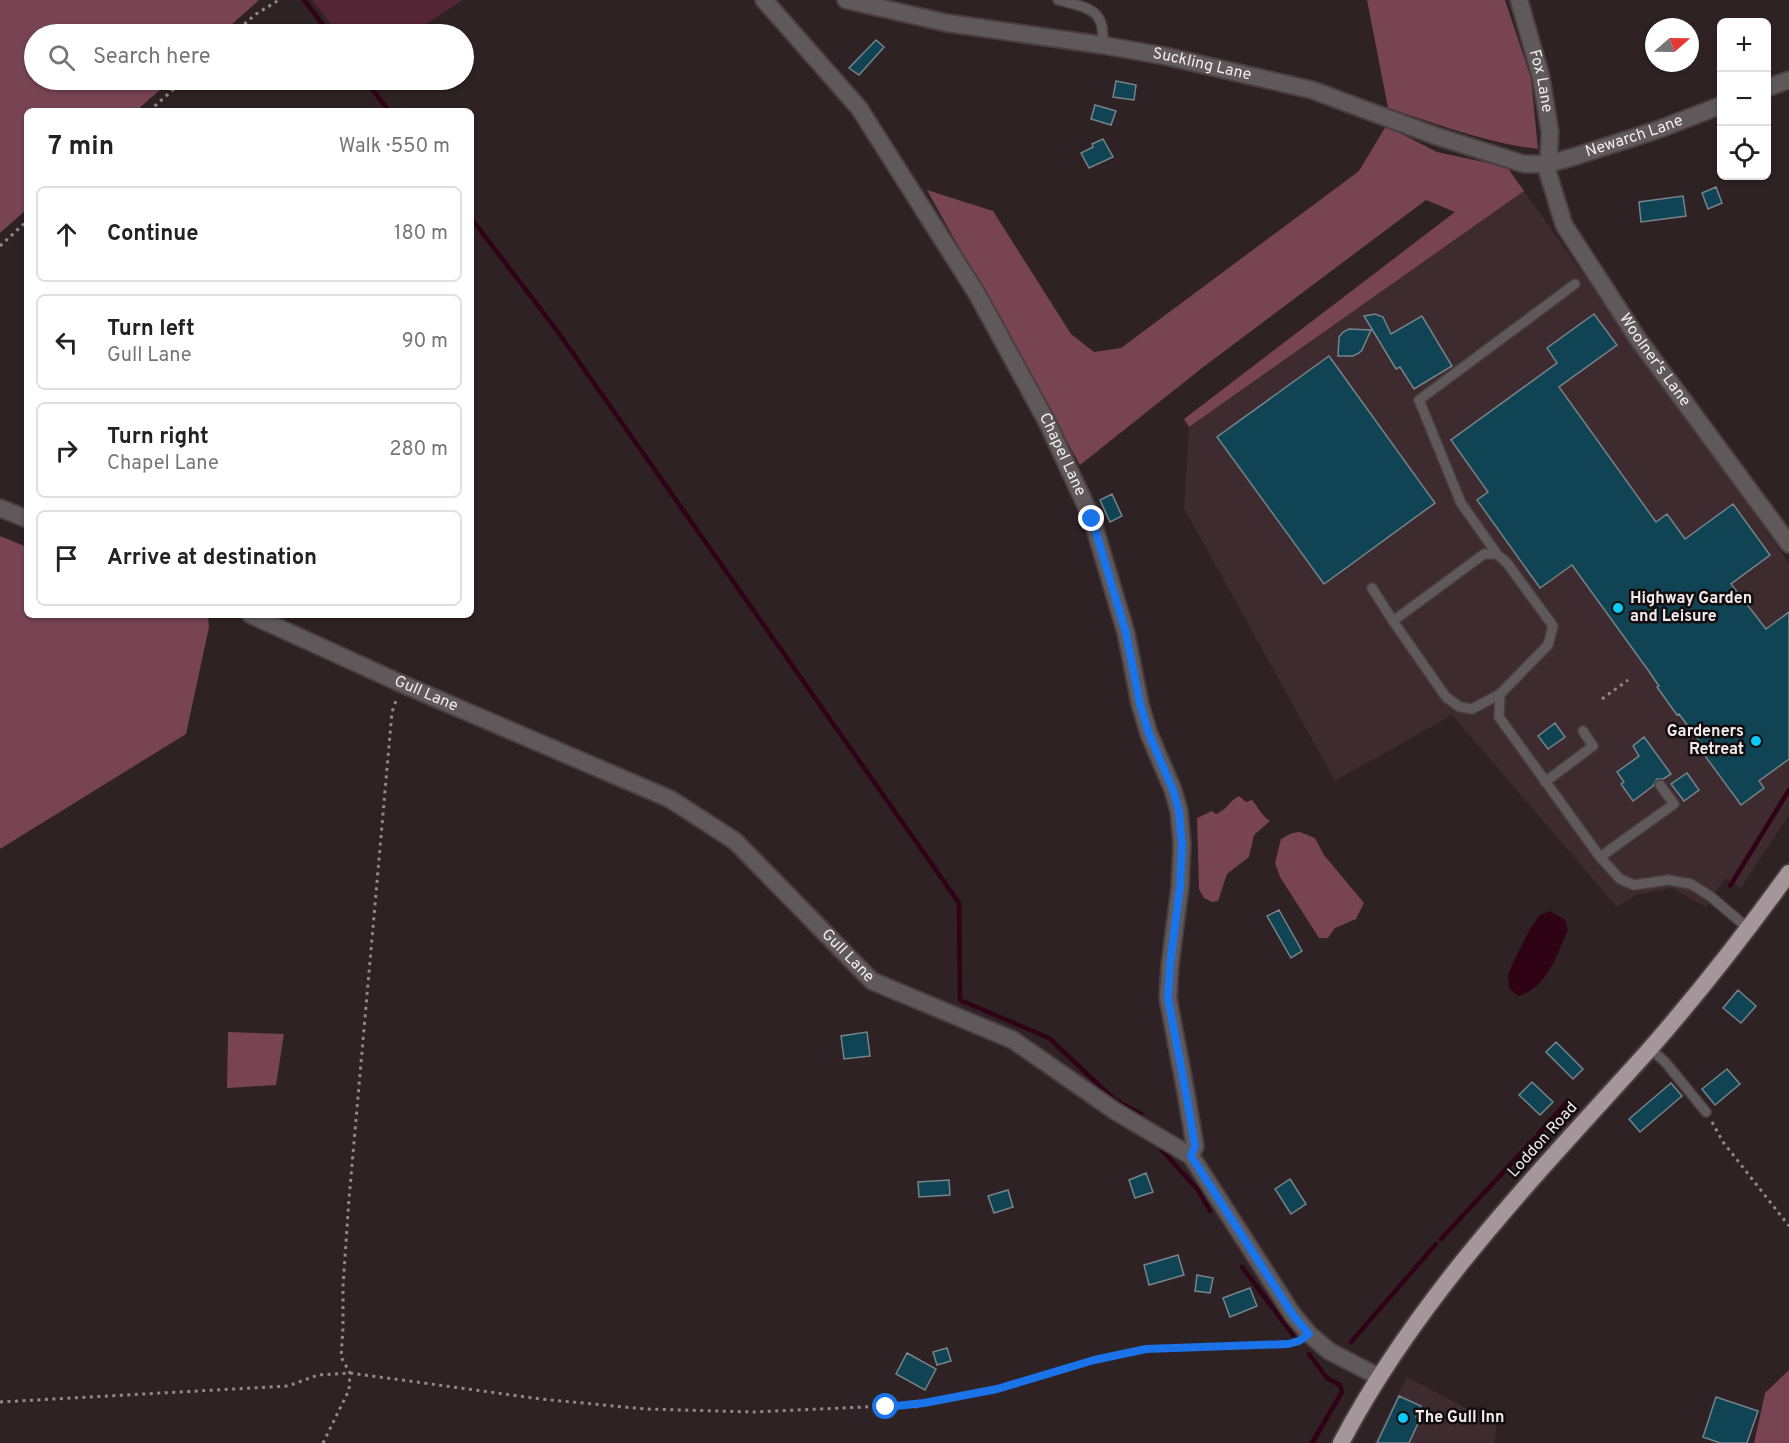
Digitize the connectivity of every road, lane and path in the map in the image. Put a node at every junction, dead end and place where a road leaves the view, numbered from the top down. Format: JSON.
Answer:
{"nodes":[{"id":1,"x":279,"y":0,"type":"edge"},
{"id":2,"x":764,"y":0,"type":"edge"},
{"id":3,"x":846,"y":0,"type":"edge"},
{"id":4,"x":1058,"y":0,"type":"edge"},
{"id":5,"x":1518,"y":0,"type":"edge"},
{"id":6,"x":244,"y":24,"type":"edge"},
{"id":7,"x":1102,"y":45,"type":"junction"},
{"id":8,"x":1789,"y":80,"type":"edge"},
{"id":9,"x":1771,"y":87,"type":"edge"},
{"id":10,"x":173,"y":90,"type":"edge"},
{"id":11,"x":1717,"y":107,"type":"edge"},
{"id":12,"x":152,"y":108,"type":"edge"},
{"id":13,"x":1547,"y":164,"type":"junction"},
{"id":14,"x":24,"y":224,"type":"edge"},
{"id":15,"x":0,"y":246,"type":"edge"},
{"id":16,"x":1575,"y":284,"type":"dead end"},
{"id":17,"x":0,"y":508,"type":"edge"},
{"id":18,"x":24,"y":518,"type":"edge"},
{"id":19,"x":1789,"y":544,"type":"edge"},
{"id":20,"x":1497,"y":554,"type":"junction"},
{"id":21,"x":1371,"y":588,"type":"dead end"},
{"id":22,"x":258,"y":618,"type":"edge"},
{"id":23,"x":1393,"y":621,"type":"junction"},
{"id":24,"x":1628,"y":680,"type":"dead end"},
{"id":25,"x":1500,"y":694,"type":"junction"},
{"id":26,"x":1602,"y":699,"type":"dead end"},
{"id":27,"x":392,"y":712,"type":"dead end"},
{"id":28,"x":1583,"y":731,"type":"dead end"},
{"id":29,"x":1545,"y":782,"type":"junction"},
{"id":30,"x":1660,"y":785,"type":"dead end"},
{"id":31,"x":1600,"y":857,"type":"junction"},
{"id":32,"x":1789,"y":873,"type":"edge"},
{"id":33,"x":1749,"y":929,"type":"junction"},
{"id":34,"x":1650,"y":1048,"type":"junction"},
{"id":35,"x":1706,"y":1112,"type":"joint"},
{"id":36,"x":1191,"y":1156,"type":"junction"},
{"id":37,"x":1789,"y":1227,"type":"edge"},
{"id":38,"x":1309,"y":1334,"type":"junction"},
{"id":39,"x":350,"y":1373,"type":"junction"},
{"id":40,"x":1378,"y":1377,"type":"junction"},
{"id":41,"x":0,"y":1402,"type":"edge"},
{"id":42,"x":323,"y":1443,"type":"edge"},
{"id":43,"x":1341,"y":1443,"type":"edge"}],
"edges":[{"from":1,"to":6,"type":"path"},
{"from":2,"to":36,"type":"street","name":"Chapel Lane"},
{"from":3,"to":7,"type":"street","name":"Suckling Lane"},
{"from":4,"to":7,"type":"lane"},
{"from":5,"to":13,"type":"street","name":"Fox Lane"},
{"from":7,"to":13,"type":"street","name":"Suckling Lane"},
{"from":8,"to":9,"type":"street"},
{"from":10,"to":12,"type":"path"},
{"from":11,"to":13,"type":"street","name":"Newarch Lane"},
{"from":13,"to":19,"type":"street","name":"Woolner's Lane"},
{"from":14,"to":15,"type":"path"},
{"from":16,"to":20,"type":"lane"},
{"from":17,"to":18,"type":"street"},
{"from":20,"to":23,"type":"lane"},
{"from":20,"to":25,"type":"lane"},
{"from":21,"to":23,"type":"lane"},
{"from":22,"to":36,"type":"street","name":"Gull Lane"},
{"from":23,"to":25,"type":"lane"},
{"from":24,"to":26,"type":"path"},
{"from":25,"to":29,"type":"lane"},
{"from":27,"to":39,"type":"path"},
{"from":28,"to":29,"type":"lane"},
{"from":29,"to":31,"type":"lane"},
{"from":30,"to":31,"type":"lane"},
{"from":31,"to":33,"type":"lane"},
{"from":32,"to":33,"type":"highway","name":"Loddon Road"},
{"from":33,"to":34,"type":"highway","name":"Loddon Road"},
{"from":34,"to":35,"type":"lane"},
{"from":34,"to":40,"type":"highway","name":"Loddon Road"},
{"from":35,"to":37,"type":"path"},
{"from":36,"to":38,"type":"street","name":"Gull Lane"},
{"from":38,"to":39,"type":"path"},
{"from":38,"to":40,"type":"street","name":"Gull Lane"},
{"from":39,"to":41,"type":"path"},
{"from":39,"to":42,"type":"path"},
{"from":40,"to":43,"type":"highway","name":"Loddon Road"}]}
